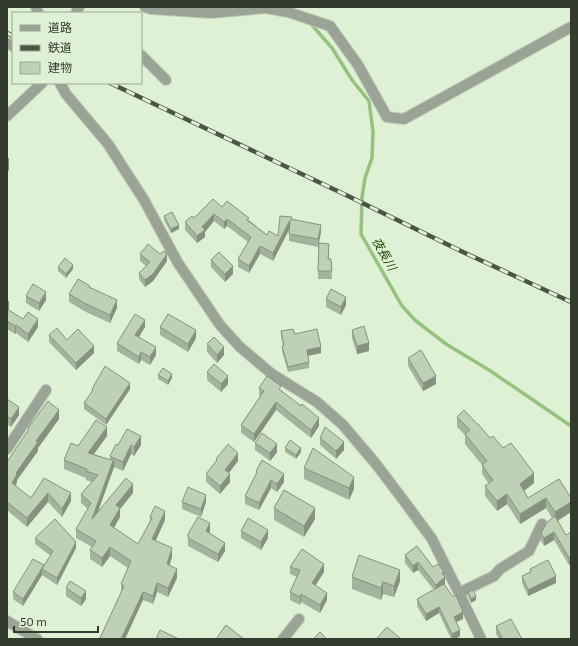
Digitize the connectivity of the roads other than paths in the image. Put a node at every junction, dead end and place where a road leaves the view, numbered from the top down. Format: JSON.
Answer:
{"nodes":[{"id":1,"x":145,"y":7,"type":"edge"},
{"id":2,"x":571,"y":27,"type":"edge"},
{"id":3,"x":142,"y":55,"type":"edge"},
{"id":4,"x":166,"y":80,"type":"dead end"},
{"id":5,"x":41,"y":84,"type":"edge"},
{"id":6,"x":61,"y":84,"type":"edge"},
{"id":7,"x":7,"y":116,"type":"edge"},
{"id":8,"x":46,"y":390,"type":"dead end"},
{"id":9,"x":7,"y":449,"type":"edge"},
{"id":10,"x":542,"y":524,"type":"dead end"},
{"id":11,"x":459,"y":593,"type":"junction"},
{"id":12,"x":299,"y":619,"type":"dead end"},
{"id":13,"x":7,"y":621,"type":"edge"},
{"id":14,"x":37,"y":639,"type":"edge"},
{"id":15,"x":283,"y":639,"type":"edge"},
{"id":16,"x":481,"y":639,"type":"edge"}],
"edges":[{"from":1,"to":2,"type":"street"},
{"from":3,"to":4,"type":"street"},
{"from":5,"to":7,"type":"street"},
{"from":6,"to":11,"type":"street"},
{"from":8,"to":9,"type":"street"},
{"from":10,"to":11,"type":"street"},
{"from":11,"to":16,"type":"street"},
{"from":12,"to":15,"type":"street"},
{"from":13,"to":14,"type":"street"}]}
